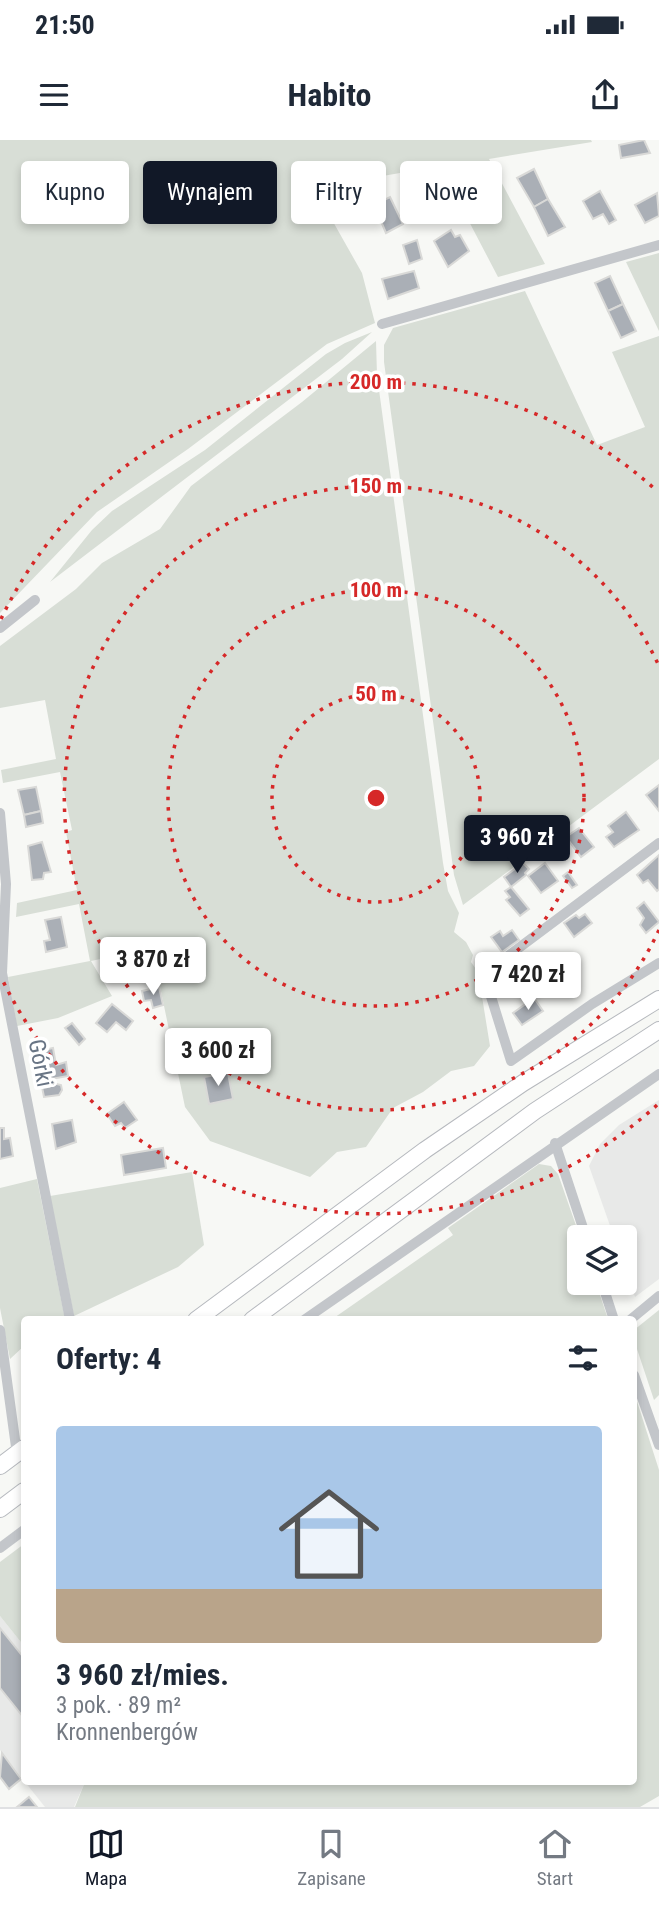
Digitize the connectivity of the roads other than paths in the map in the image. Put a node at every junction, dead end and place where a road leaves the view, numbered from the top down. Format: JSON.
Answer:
{"nodes":[{"id":1,"x":659,"y":245,"type":"edge"},
{"id":2,"x":382,"y":324,"type":"dead end"},
{"id":3,"x":34,"y":600,"type":"dead end"},
{"id":4,"x":0,"y":628,"type":"edge"},
{"id":5,"x":0,"y":813,"type":"edge"},
{"id":6,"x":659,"y":843,"type":"edge"},
{"id":7,"x":659,"y":963,"type":"edge"},
{"id":8,"x":659,"y":999,"type":"edge"},
{"id":9,"x":659,"y":1030,"type":"edge"},
{"id":10,"x":659,"y":1074,"type":"edge"},
{"id":11,"x":555,"y":1143,"type":"junction"},
{"id":12,"x":582,"y":1225,"type":"edge"},
{"id":13,"x":605,"y":1295,"type":"edge"},
{"id":14,"x":659,"y":1296,"type":"edge"},
{"id":15,"x":69,"y":1316,"type":"edge"},
{"id":16,"x":201,"y":1316,"type":"edge"},
{"id":17,"x":257,"y":1316,"type":"edge"},
{"id":18,"x":310,"y":1316,"type":"edge"},
{"id":19,"x":613,"y":1316,"type":"edge"},
{"id":20,"x":635,"y":1316,"type":"edge"},
{"id":21,"x":0,"y":1330,"type":"edge"},
{"id":22,"x":637,"y":1383,"type":"edge"},
{"id":23,"x":659,"y":1445,"type":"edge"},
{"id":24,"x":21,"y":1451,"type":"edge"},
{"id":25,"x":0,"y":1466,"type":"edge"},
{"id":26,"x":21,"y":1493,"type":"edge"},
{"id":27,"x":0,"y":1509,"type":"edge"},
{"id":28,"x":21,"y":1532,"type":"edge"},
{"id":29,"x":0,"y":1548,"type":"edge"}],
"edges":[{"from":1,"to":2,"type":"street"},
{"from":3,"to":4,"type":"street"},
{"from":5,"to":15,"type":"street","name":"Górki"},
{"from":6,"to":7,"type":"street"},
{"from":8,"to":16,"type":"main road"},
{"from":9,"to":17,"type":"main road"},
{"from":10,"to":11,"type":"street"},
{"from":11,"to":12,"type":"street"},
{"from":11,"to":18,"type":"street"},
{"from":13,"to":19,"type":"street"},
{"from":14,"to":20,"type":"street"},
{"from":21,"to":24,"type":"street"},
{"from":22,"to":23,"type":"street"},
{"from":24,"to":25,"type":"main road"},
{"from":26,"to":27,"type":"main road"},
{"from":28,"to":29,"type":"street"}]}
